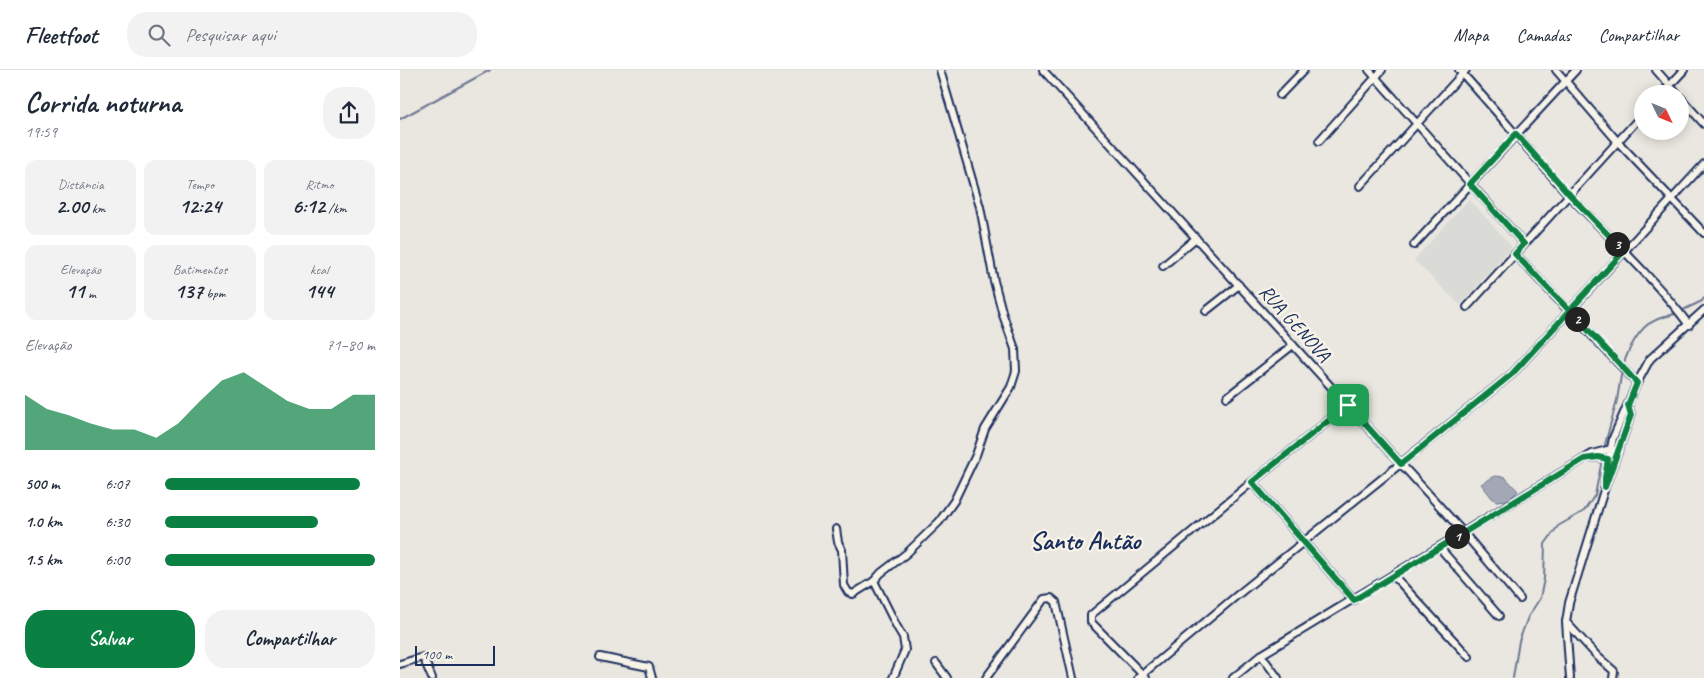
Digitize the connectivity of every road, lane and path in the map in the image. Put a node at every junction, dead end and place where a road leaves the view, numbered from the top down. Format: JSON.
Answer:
{"nodes":[{"id":1,"x":940,"y":70,"type":"edge"},
{"id":2,"x":1044,"y":70,"type":"edge"},
{"id":3,"x":1304,"y":70,"type":"edge"},
{"id":4,"x":1369,"y":70,"type":"edge"},
{"id":5,"x":1382,"y":70,"type":"edge"},
{"id":6,"x":1556,"y":70,"type":"edge"},
{"id":7,"x":1576,"y":70,"type":"edge"},
{"id":8,"x":1656,"y":70,"type":"edge"},
{"id":9,"x":1684,"y":70,"type":"edge"},
{"id":10,"x":1463,"y":71,"type":"edge"},
{"id":11,"x":1375,"y":77,"type":"junction"},
{"id":12,"x":1566,"y":81,"type":"junction"},
{"id":13,"x":1669,"y":85,"type":"edge"},
{"id":14,"x":1671,"y":85,"type":"edge"},
{"id":15,"x":1280,"y":95,"type":"dead end"},
{"id":16,"x":1689,"y":107,"type":"edge"},
{"id":17,"x":1416,"y":124,"type":"junction"},
{"id":18,"x":1634,"y":124,"type":"edge"},
{"id":19,"x":1704,"y":124,"type":"edge"},
{"id":20,"x":1516,"y":134,"type":"junction"},
{"id":21,"x":1319,"y":141,"type":"dead end"},
{"id":22,"x":1618,"y":142,"type":"junction"},
{"id":23,"x":1704,"y":164,"type":"edge"},
{"id":24,"x":1470,"y":184,"type":"junction"},
{"id":25,"x":1360,"y":186,"type":"dead end"},
{"id":26,"x":1570,"y":195,"type":"junction"},
{"id":27,"x":1672,"y":199,"type":"junction"},
{"id":28,"x":1704,"y":233,"type":"edge"},
{"id":29,"x":1196,"y":238,"type":"junction"},
{"id":30,"x":1524,"y":244,"type":"junction"},
{"id":31,"x":1414,"y":245,"type":"dead end"},
{"id":32,"x":1624,"y":251,"type":"junction"},
{"id":33,"x":1515,"y":254,"type":"junction"},
{"id":34,"x":1163,"y":266,"type":"dead end"},
{"id":35,"x":1239,"y":285,"type":"junction"},
{"id":36,"x":1467,"y":307,"type":"dead end"},
{"id":37,"x":1704,"y":310,"type":"edge"},
{"id":38,"x":1206,"y":311,"type":"dead end"},
{"id":39,"x":1570,"y":312,"type":"junction"},
{"id":40,"x":1689,"y":325,"type":"junction"},
{"id":41,"x":1293,"y":345,"type":"junction"},
{"id":42,"x":1637,"y":383,"type":"junction"},
{"id":43,"x":1227,"y":397,"type":"dead end"},
{"id":44,"x":1348,"y":405,"type":"junction"},
{"id":45,"x":1628,"y":405,"type":"junction"},
{"id":46,"x":1604,"y":449,"type":"junction"},
{"id":47,"x":1618,"y":452,"type":"junction"},
{"id":48,"x":1610,"y":459,"type":"junction"},
{"id":49,"x":1401,"y":464,"type":"junction"},
{"id":50,"x":1252,"y":482,"type":"junction"},
{"id":51,"x":836,"y":529,"type":"dead end"},
{"id":52,"x":1463,"y":532,"type":"junction"},
{"id":53,"x":1305,"y":541,"type":"junction"},
{"id":54,"x":1439,"y":547,"type":"junction"},
{"id":55,"x":1394,"y":576,"type":"junction"},
{"id":56,"x":874,"y":581,"type":"junction"},
{"id":57,"x":1520,"y":599,"type":"dead end"},
{"id":58,"x":1354,"y":600,"type":"junction"},
{"id":59,"x":1499,"y":616,"type":"dead end"},
{"id":60,"x":1566,"y":622,"type":"junction"},
{"id":61,"x":1261,"y":655,"type":"junction"},
{"id":62,"x":600,"y":656,"type":"dead end"},
{"id":63,"x":1469,"y":657,"type":"dead end"},
{"id":64,"x":936,"y":663,"type":"dead end"},
{"id":65,"x":400,"y":664,"type":"edge"},
{"id":66,"x":945,"y":677,"type":"edge"},
{"id":67,"x":1142,"y":677,"type":"edge"},
{"id":68,"x":432,"y":678,"type":"edge"},
{"id":69,"x":652,"y":678,"type":"edge"},
{"id":70,"x":893,"y":678,"type":"edge"},
{"id":71,"x":986,"y":678,"type":"edge"},
{"id":72,"x":1073,"y":678,"type":"edge"},
{"id":73,"x":1233,"y":678,"type":"edge"},
{"id":74,"x":1278,"y":678,"type":"edge"},
{"id":75,"x":1570,"y":678,"type":"edge"},
{"id":76,"x":1614,"y":678,"type":"edge"}],
"edges":[{"from":1,"to":56,"type":"street"},
{"from":2,"to":29,"type":"street","name":"RUA GENOVA"},
{"from":3,"to":15,"type":"street"},
{"from":4,"to":11,"type":"street"},
{"from":5,"to":11,"type":"street"},
{"from":6,"to":12,"type":"street"},
{"from":7,"to":12,"type":"street"},
{"from":8,"to":13,"type":"street"},
{"from":9,"to":14,"type":"street"},
{"from":10,"to":17,"type":"street"},
{"from":10,"to":20,"type":"street"},
{"from":11,"to":17,"type":"street"},
{"from":11,"to":21,"type":"street"},
{"from":12,"to":20,"type":"street"},
{"from":12,"to":22,"type":"street"},
{"from":16,"to":19,"type":"street"},
{"from":17,"to":24,"type":"street"},
{"from":17,"to":25,"type":"street"},
{"from":18,"to":22,"type":"street"},
{"from":20,"to":24,"type":"street"},
{"from":20,"to":26,"type":"street"},
{"from":22,"to":26,"type":"street"},
{"from":22,"to":27,"type":"street"},
{"from":23,"to":27,"type":"street"},
{"from":24,"to":30,"type":"street"},
{"from":24,"to":31,"type":"street"},
{"from":26,"to":30,"type":"street"},
{"from":26,"to":32,"type":"street"},
{"from":27,"to":28,"type":"street"},
{"from":27,"to":32,"type":"street"},
{"from":29,"to":34,"type":"street"},
{"from":29,"to":35,"type":"street","name":"RUA GENOVA"},
{"from":30,"to":33,"type":"street"},
{"from":32,"to":39,"type":"street"},
{"from":32,"to":40,"type":"street"},
{"from":33,"to":36,"type":"street"},
{"from":33,"to":39,"type":"street"},
{"from":35,"to":38,"type":"street"},
{"from":35,"to":41,"type":"street","name":"RUA GENOVA"},
{"from":37,"to":40,"type":"street"},
{"from":39,"to":42,"type":"street"},
{"from":39,"to":49,"type":"street"},
{"from":40,"to":42,"type":"street"},
{"from":41,"to":43,"type":"street"},
{"from":41,"to":44,"type":"street","name":"RUA GENOVA"},
{"from":42,"to":45,"type":"street"},
{"from":44,"to":49,"type":"street","name":"RUA GENOVA"},
{"from":44,"to":50,"type":"street"},
{"from":45,"to":46,"type":"street"},
{"from":45,"to":47,"type":"street"},
{"from":46,"to":47,"type":"street"},
{"from":46,"to":48,"type":"street"},
{"from":46,"to":48,"type":"street"},
{"from":46,"to":52,"type":"street"},
{"from":47,"to":48,"type":"street"},
{"from":48,"to":60,"type":"street"},
{"from":49,"to":52,"type":"street","name":"RUA GENOVA"},
{"from":49,"to":53,"type":"street"},
{"from":50,"to":53,"type":"street"},
{"from":50,"to":67,"type":"street"},
{"from":51,"to":56,"type":"street"},
{"from":52,"to":54,"type":"street"},
{"from":52,"to":57,"type":"street","name":"RUA GENOVA"},
{"from":53,"to":58,"type":"street"},
{"from":53,"to":67,"type":"street"},
{"from":54,"to":55,"type":"street"},
{"from":54,"to":59,"type":"street"},
{"from":55,"to":58,"type":"street"},
{"from":55,"to":63,"type":"street"},
{"from":56,"to":70,"type":"street"},
{"from":58,"to":61,"type":"street"},
{"from":60,"to":75,"type":"street"},
{"from":60,"to":76,"type":"street"},
{"from":61,"to":73,"type":"street"},
{"from":61,"to":74,"type":"street"},
{"from":62,"to":69,"type":"street"},
{"from":64,"to":66,"type":"street"},
{"from":65,"to":68,"type":"street"},
{"from":71,"to":72,"type":"street"}]}
